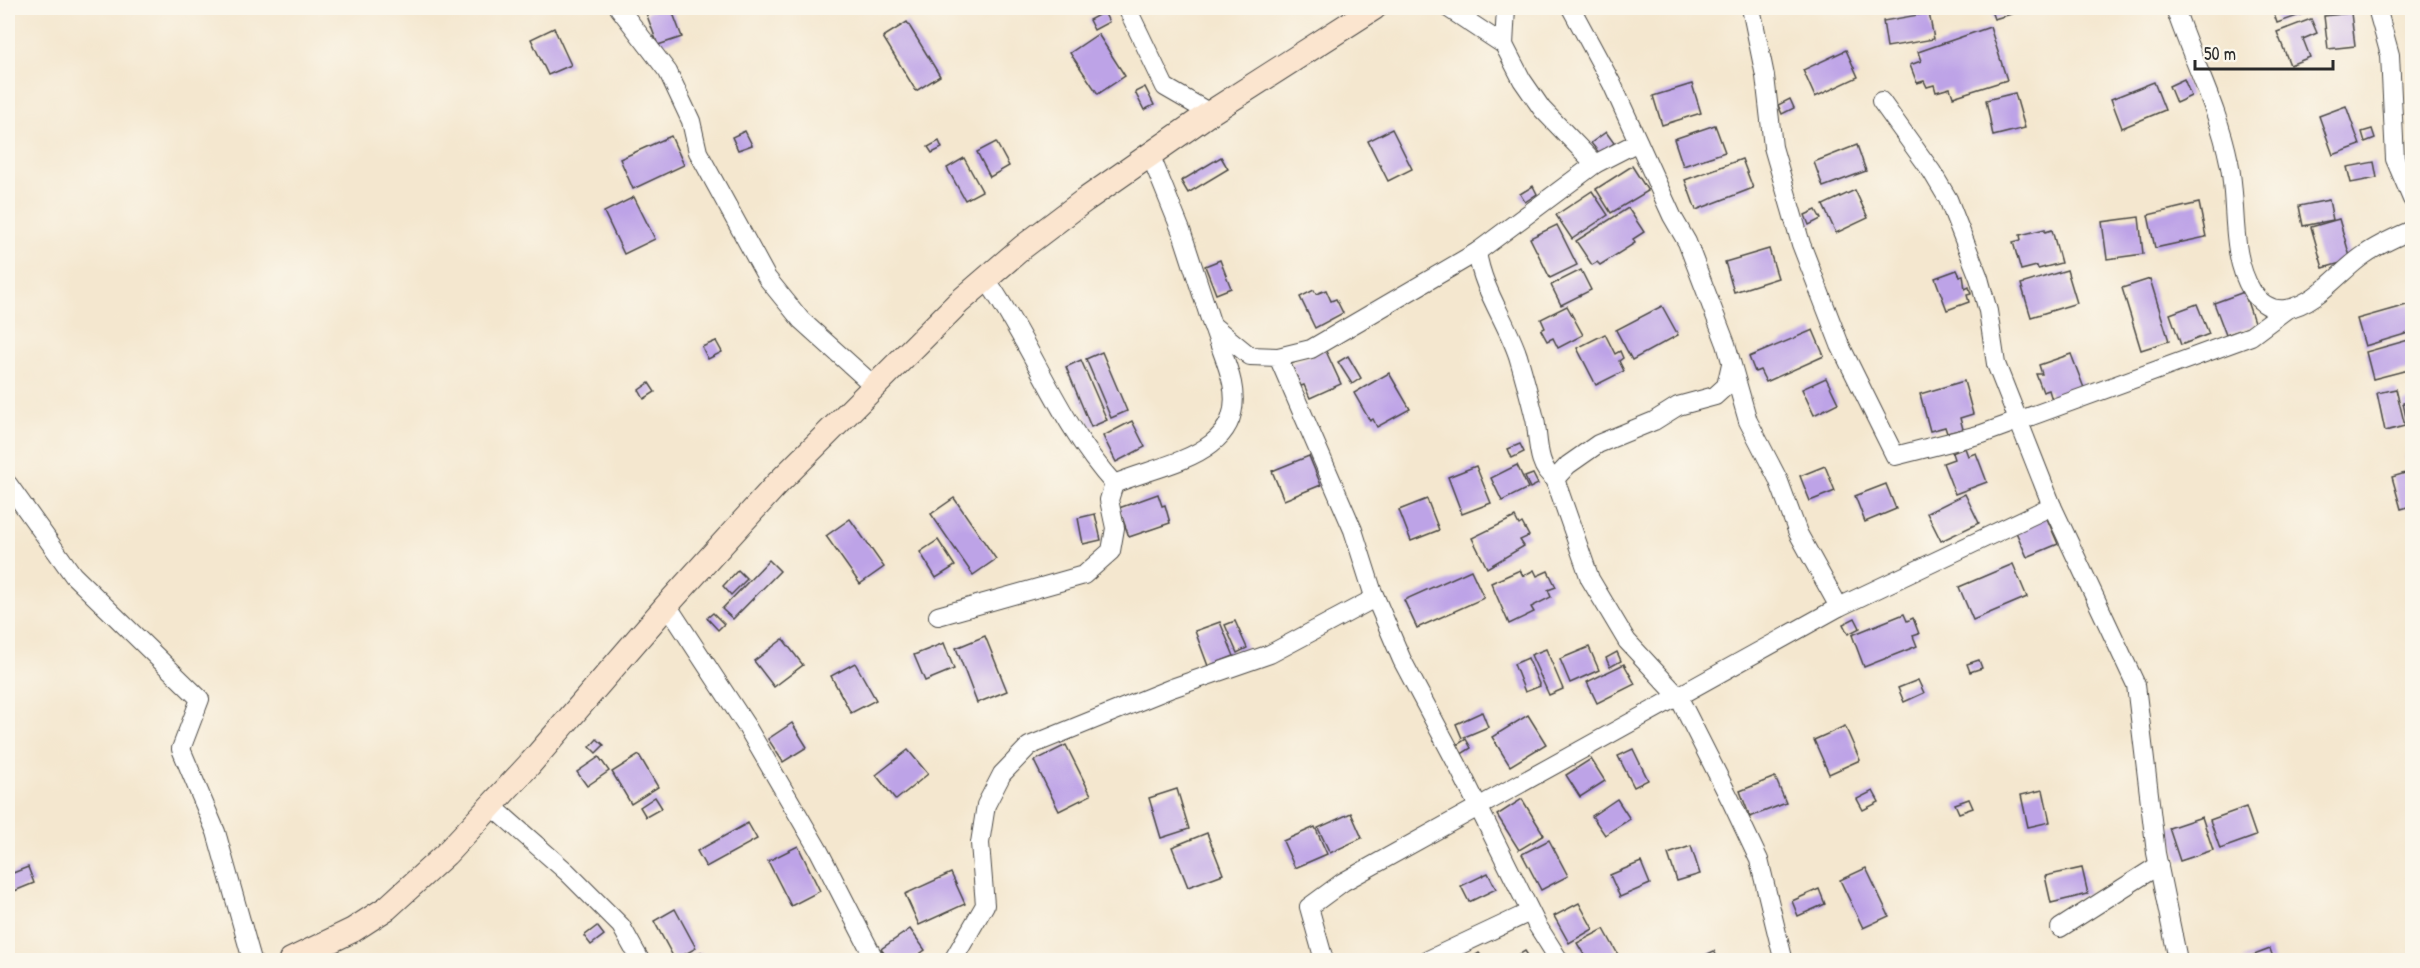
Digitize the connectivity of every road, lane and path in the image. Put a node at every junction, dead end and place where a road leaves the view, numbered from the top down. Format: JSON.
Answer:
{"nodes":[{"id":1,"x":619,"y":8,"type":"edge"},
{"id":2,"x":1127,"y":8,"type":"edge"},
{"id":3,"x":1374,"y":8,"type":"edge"},
{"id":4,"x":1448,"y":8,"type":"edge"},
{"id":5,"x":1506,"y":8,"type":"edge"},
{"id":6,"x":1571,"y":8,"type":"edge"},
{"id":7,"x":1751,"y":8,"type":"edge"},
{"id":8,"x":2175,"y":8,"type":"edge"},
{"id":9,"x":2377,"y":8,"type":"edge"},
{"id":10,"x":1504,"y":45,"type":"junction"},
{"id":11,"x":1881,"y":102,"type":"dead end"},
{"id":12,"x":1210,"y":113,"type":"junction"},
{"id":13,"x":1638,"y":142,"type":"junction"},
{"id":14,"x":1150,"y":154,"type":"junction"},
{"id":15,"x":1595,"y":164,"type":"junction"},
{"id":16,"x":2412,"y":199,"type":"edge"},
{"id":17,"x":2412,"y":230,"type":"edge"},
{"id":18,"x":1478,"y":252,"type":"junction"},
{"id":19,"x":986,"y":279,"type":"junction"},
{"id":20,"x":2287,"y":309,"type":"junction"},
{"id":21,"x":1212,"y":325,"type":"junction"},
{"id":22,"x":1278,"y":357,"type":"junction"},
{"id":23,"x":1731,"y":363,"type":"junction"},
{"id":24,"x":873,"y":385,"type":"junction"},
{"id":25,"x":2018,"y":421,"type":"junction"},
{"id":26,"x":1555,"y":479,"type":"junction"},
{"id":27,"x":8,"y":484,"type":"edge"},
{"id":28,"x":1114,"y":484,"type":"junction"},
{"id":29,"x":2052,"y":506,"type":"junction"},
{"id":30,"x":1375,"y":598,"type":"junction"},
{"id":31,"x":667,"y":605,"type":"junction"},
{"id":32,"x":1839,"y":607,"type":"junction"},
{"id":33,"x":938,"y":615,"type":"dead end"},
{"id":34,"x":1678,"y":696,"type":"junction"},
{"id":35,"x":492,"y":806,"type":"junction"},
{"id":36,"x":1478,"y":807,"type":"junction"},
{"id":37,"x":2159,"y":865,"type":"junction"},
{"id":38,"x":1530,"y":912,"type":"junction"},
{"id":39,"x":2060,"y":928,"type":"dead end"},
{"id":40,"x":1783,"y":958,"type":"dead end"},
{"id":41,"x":252,"y":960,"type":"edge"},
{"id":42,"x":291,"y":960,"type":"edge"},
{"id":43,"x":640,"y":960,"type":"edge"},
{"id":44,"x":874,"y":960,"type":"edge"},
{"id":45,"x":953,"y":960,"type":"edge"},
{"id":46,"x":1324,"y":960,"type":"edge"},
{"id":47,"x":1428,"y":960,"type":"edge"},
{"id":48,"x":1559,"y":960,"type":"edge"},
{"id":49,"x":2178,"y":960,"type":"edge"}],
"edges":[{"from":1,"to":24,"type":"street"},
{"from":2,"to":12,"type":"street"},
{"from":3,"to":12,"type":"street"},
{"from":4,"to":10,"type":"street"},
{"from":5,"to":10,"type":"street"},
{"from":6,"to":13,"type":"street"},
{"from":7,"to":25,"type":"street"},
{"from":8,"to":20,"type":"street"},
{"from":9,"to":16,"type":"street"},
{"from":10,"to":15,"type":"street"},
{"from":11,"to":25,"type":"street"},
{"from":12,"to":14,"type":"street"},
{"from":13,"to":15,"type":"street"},
{"from":13,"to":23,"type":"street"},
{"from":14,"to":19,"type":"street"},
{"from":14,"to":21,"type":"street"},
{"from":15,"to":18,"type":"street"},
{"from":17,"to":20,"type":"street"},
{"from":18,"to":22,"type":"street"},
{"from":18,"to":26,"type":"street"},
{"from":19,"to":24,"type":"street"},
{"from":19,"to":28,"type":"street"},
{"from":20,"to":25,"type":"street"},
{"from":21,"to":22,"type":"street"},
{"from":21,"to":28,"type":"street"},
{"from":22,"to":30,"type":"street"},
{"from":23,"to":26,"type":"street"},
{"from":23,"to":32,"type":"street"},
{"from":24,"to":31,"type":"street"},
{"from":25,"to":29,"type":"street"},
{"from":26,"to":34,"type":"street"},
{"from":27,"to":41,"type":"street"},
{"from":28,"to":33,"type":"street"},
{"from":29,"to":32,"type":"street"},
{"from":29,"to":37,"type":"street"},
{"from":30,"to":36,"type":"street"},
{"from":30,"to":45,"type":"street"},
{"from":31,"to":35,"type":"street"},
{"from":31,"to":44,"type":"street"},
{"from":32,"to":34,"type":"street"},
{"from":34,"to":36,"type":"street"},
{"from":34,"to":40,"type":"street"},
{"from":35,"to":42,"type":"street"},
{"from":35,"to":43,"type":"street"},
{"from":36,"to":38,"type":"street"},
{"from":36,"to":46,"type":"street"},
{"from":37,"to":39,"type":"street"},
{"from":37,"to":49,"type":"street"},
{"from":38,"to":47,"type":"street"},
{"from":38,"to":48,"type":"street"}]}
